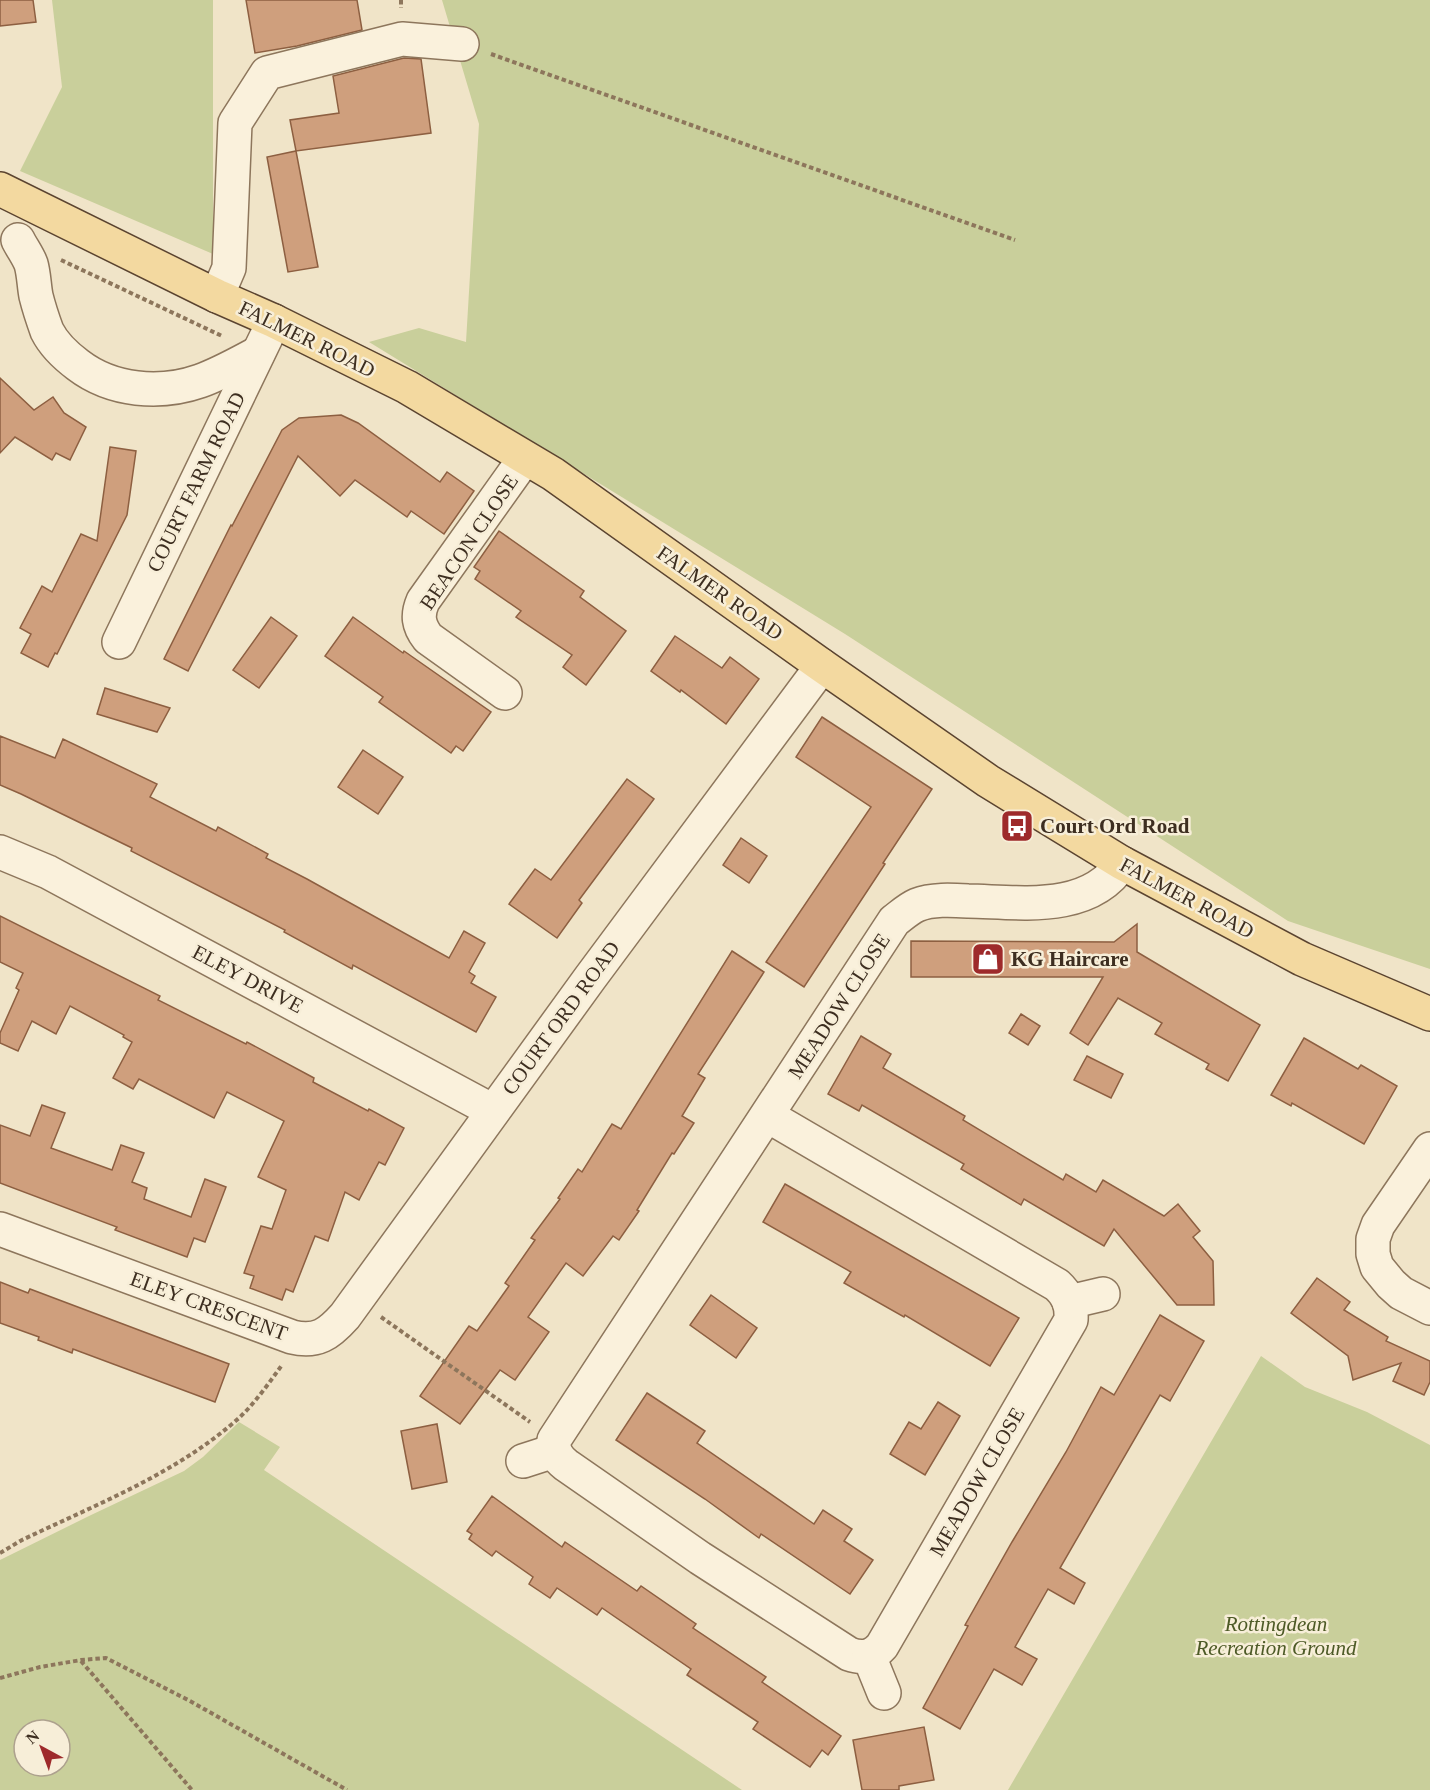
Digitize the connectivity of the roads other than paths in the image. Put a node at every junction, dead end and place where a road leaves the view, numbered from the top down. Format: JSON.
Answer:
{"nodes":[{"id":1,"x":462,"y":44,"type":"road end"},
{"id":2,"x":0,"y":189,"type":"edge"},
{"id":3,"x":35,"y":206,"type":"junction"},
{"id":4,"x":9,"y":247,"type":"edge"},
{"id":5,"x":216,"y":296,"type":"junction"},
{"id":6,"x":273,"y":321,"type":"junction"},
{"id":7,"x":258,"y":353,"type":"junction"},
{"id":8,"x":525,"y":458,"type":"junction"},
{"id":9,"x":119,"y":642,"type":"dead end"},
{"id":10,"x":821,"y":665,"type":"junction"},
{"id":11,"x":505,"y":693,"type":"dead end"},
{"id":12,"x":0,"y":852,"type":"edge"},
{"id":13,"x":1122,"y":863,"type":"junction"},
{"id":14,"x":1430,"y":1014,"type":"edge"},
{"id":15,"x":493,"y":1111,"type":"junction"},
{"id":16,"x":768,"y":1116,"type":"junction"},
{"id":17,"x":1430,"y":1149,"type":"edge"},
{"id":18,"x":0,"y":1229,"type":"edge"},
{"id":19,"x":1103,"y":1294,"type":"dead end"},
{"id":20,"x":1070,"y":1302,"type":"junction"},
{"id":21,"x":1430,"y":1308,"type":"edge"},
{"id":22,"x":554,"y":1445,"type":"junction"},
{"id":23,"x":523,"y":1461,"type":"dead end"},
{"id":24,"x":869,"y":1656,"type":"junction"},
{"id":25,"x":884,"y":1693,"type":"dead end"}],
"edges":[{"from":1,"to":5,"type":"street"},
{"from":2,"to":3,"type":"main road","name":"FALMER ROAD"},
{"from":3,"to":4,"type":"street"},
{"from":3,"to":5,"type":"main road","name":"FALMER ROAD"},
{"from":4,"to":7,"type":"street"},
{"from":5,"to":6,"type":"main road","name":"FALMER ROAD"},
{"from":6,"to":7,"type":"street","name":"COURT FARM ROAD"},
{"from":6,"to":8,"type":"main road","name":"FALMER ROAD"},
{"from":7,"to":9,"type":"street","name":"COURT FARM ROAD"},
{"from":8,"to":10,"type":"main road","name":"FALMER ROAD"},
{"from":8,"to":11,"type":"street","name":"BEACON CLOSE"},
{"from":10,"to":13,"type":"main road","name":"FALMER ROAD"},
{"from":10,"to":15,"type":"street","name":"COURT ORD ROAD"},
{"from":12,"to":15,"type":"street","name":"ELEY DRIVE"},
{"from":13,"to":14,"type":"main road","name":"FALMER ROAD"},
{"from":13,"to":16,"type":"street","name":"MEADOW CLOSE"},
{"from":15,"to":18,"type":"street","name":"ELEY CRESCENT"},
{"from":16,"to":20,"type":"street"},
{"from":16,"to":22,"type":"street","name":"MEADOW CLOSE"},
{"from":17,"to":21,"type":"street"},
{"from":19,"to":20,"type":"street"},
{"from":20,"to":24,"type":"street","name":"MEADOW CLOSE"},
{"from":22,"to":23,"type":"street"},
{"from":22,"to":24,"type":"street"},
{"from":24,"to":25,"type":"street"}]}
